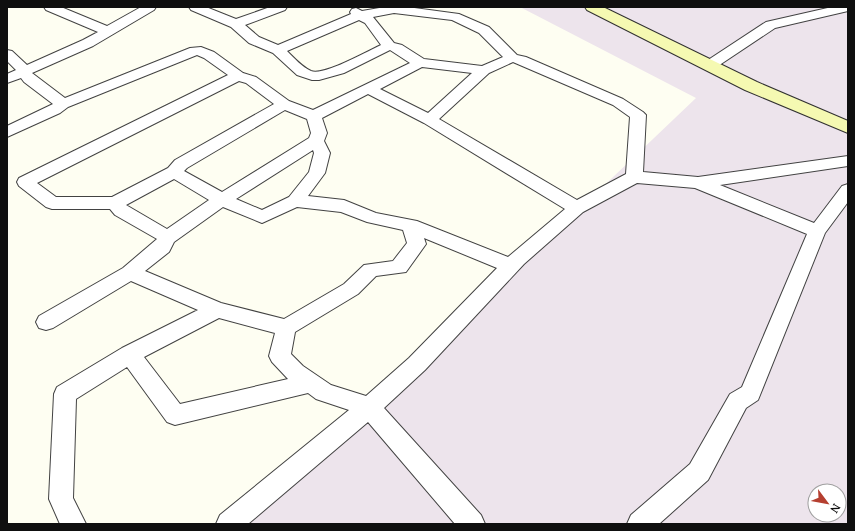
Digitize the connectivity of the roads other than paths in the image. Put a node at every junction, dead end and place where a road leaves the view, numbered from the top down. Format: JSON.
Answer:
{"nodes":[{"id":1,"x":50,"y":7,"type":"edge"},
{"id":2,"x":150,"y":7,"type":"edge"},
{"id":3,"x":195,"y":7,"type":"edge"},
{"id":4,"x":281,"y":7,"type":"edge"},
{"id":5,"x":592,"y":7,"type":"edge"},
{"id":6,"x":848,"y":7,"type":"edge"},
{"id":7,"x":356,"y":12,"type":"edge"},
{"id":8,"x":236,"y":24,"type":"junction"},
{"id":9,"x":107,"y":31,"type":"junction"},
{"id":10,"x":389,"y":46,"type":"junction"},
{"id":11,"x":278,"y":50,"type":"junction"},
{"id":12,"x":7,"y":54,"type":"edge"},
{"id":13,"x":512,"y":58,"type":"junction"},
{"id":14,"x":420,"y":63,"type":"junction"},
{"id":15,"x":710,"y":65,"type":"junction"},
{"id":16,"x":484,"y":70,"type":"junction"},
{"id":17,"x":25,"y":71,"type":"junction"},
{"id":18,"x":238,"y":76,"type":"junction"},
{"id":19,"x":7,"y":79,"type":"edge"},
{"id":20,"x":370,"y":89,"type":"junction"},
{"id":21,"x":63,"y":104,"type":"junction"},
{"id":22,"x":284,"y":104,"type":"junction"},
{"id":23,"x":314,"y":116,"type":"junction"},
{"id":24,"x":429,"y":120,"type":"junction"},
{"id":25,"x":848,"y":128,"type":"edge"},
{"id":26,"x":7,"y":132,"type":"edge"},
{"id":27,"x":316,"y":141,"type":"junction"},
{"id":28,"x":848,"y":161,"type":"edge"},
{"id":29,"x":174,"y":172,"type":"junction"},
{"id":30,"x":634,"y":177,"type":"junction"},
{"id":31,"x":698,"y":184,"type":"junction"},
{"id":32,"x":848,"y":190,"type":"edge"},
{"id":33,"x":222,"y":200,"type":"junction"},
{"id":34,"x":296,"y":200,"type":"junction"},
{"id":35,"x":115,"y":203,"type":"junction"},
{"id":36,"x":577,"y":208,"type":"junction"},
{"id":37,"x":411,"y":226,"type":"junction"},
{"id":38,"x":817,"y":231,"type":"junction"},
{"id":39,"x":168,"y":237,"type":"junction"},
{"id":40,"x":511,"y":266,"type":"junction"},
{"id":41,"x":130,"y":273,"type":"junction"},
{"id":42,"x":217,"y":310,"type":"junction"},
{"id":43,"x":46,"y":322,"type":"dead end"},
{"id":44,"x":286,"y":328,"type":"junction"},
{"id":45,"x":130,"y":354,"type":"junction"},
{"id":46,"x":310,"y":383,"type":"junction"},
{"id":47,"x":369,"y":407,"type":"junction"},
{"id":48,"x":73,"y":524,"type":"edge"},
{"id":49,"x":229,"y":524,"type":"edge"},
{"id":50,"x":472,"y":524,"type":"edge"},
{"id":51,"x":640,"y":524,"type":"edge"}],
"edges":[{"from":1,"to":9,"type":"street"},
{"from":2,"to":9,"type":"street"},
{"from":3,"to":8,"type":"street"},
{"from":4,"to":8,"type":"street"},
{"from":5,"to":15,"type":"street"},
{"from":6,"to":15,"type":"street"},
{"from":7,"to":10,"type":"street"},
{"from":7,"to":11,"type":"street"},
{"from":7,"to":13,"type":"street"},
{"from":8,"to":11,"type":"street"},
{"from":9,"to":17,"type":"street"},
{"from":10,"to":11,"type":"street"},
{"from":10,"to":14,"type":"street"},
{"from":12,"to":17,"type":"street"},
{"from":13,"to":16,"type":"street"},
{"from":13,"to":30,"type":"street"},
{"from":14,"to":16,"type":"street"},
{"from":14,"to":20,"type":"street"},
{"from":15,"to":25,"type":"street"},
{"from":16,"to":24,"type":"street"},
{"from":17,"to":19,"type":"street"},
{"from":17,"to":21,"type":"street"},
{"from":18,"to":21,"type":"street"},
{"from":18,"to":22,"type":"street"},
{"from":18,"to":35,"type":"street"},
{"from":20,"to":23,"type":"street"},
{"from":20,"to":24,"type":"street"},
{"from":21,"to":26,"type":"street"},
{"from":22,"to":23,"type":"street"},
{"from":22,"to":29,"type":"street"},
{"from":23,"to":27,"type":"street"},
{"from":24,"to":36,"type":"street"},
{"from":27,"to":33,"type":"street"},
{"from":27,"to":34,"type":"street"},
{"from":28,"to":31,"type":"street"},
{"from":29,"to":33,"type":"street"},
{"from":29,"to":35,"type":"street"},
{"from":30,"to":31,"type":"street"},
{"from":30,"to":36,"type":"street"},
{"from":31,"to":38,"type":"street"},
{"from":32,"to":38,"type":"street"},
{"from":33,"to":34,"type":"street"},
{"from":33,"to":39,"type":"street"},
{"from":34,"to":37,"type":"street"},
{"from":35,"to":39,"type":"street"},
{"from":36,"to":40,"type":"street"},
{"from":37,"to":40,"type":"street"},
{"from":37,"to":44,"type":"street"},
{"from":38,"to":51,"type":"street"},
{"from":39,"to":41,"type":"street"},
{"from":40,"to":47,"type":"street"},
{"from":41,"to":42,"type":"street"},
{"from":41,"to":43,"type":"street"},
{"from":42,"to":44,"type":"street"},
{"from":42,"to":45,"type":"street"},
{"from":44,"to":46,"type":"street"},
{"from":45,"to":46,"type":"street"},
{"from":45,"to":48,"type":"street"},
{"from":46,"to":47,"type":"street"},
{"from":47,"to":49,"type":"street"},
{"from":47,"to":50,"type":"street"}]}
